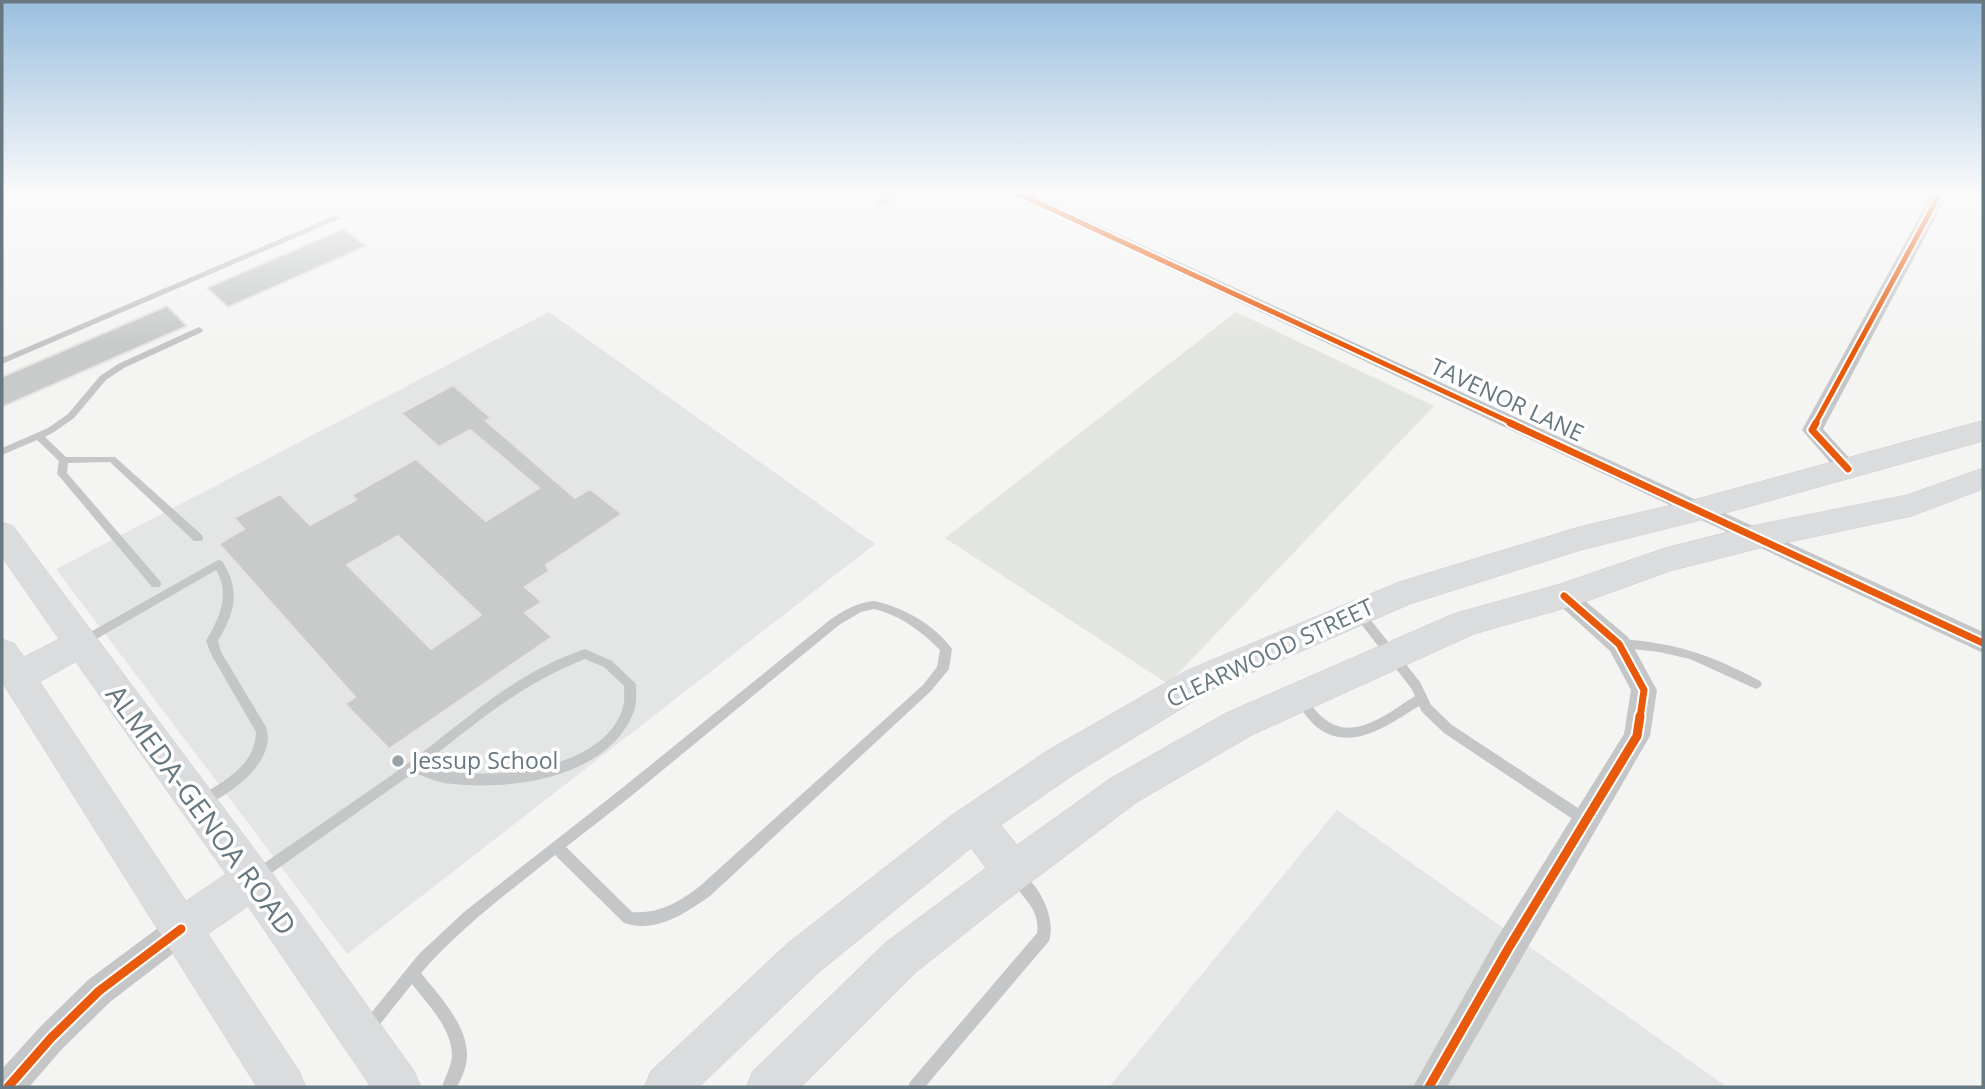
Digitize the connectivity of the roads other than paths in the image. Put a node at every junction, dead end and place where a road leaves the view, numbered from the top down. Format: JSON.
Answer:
{"nodes":[{"id":1,"x":279,"y":243,"type":"edge"},
{"id":2,"x":1124,"y":243,"type":"edge"},
{"id":3,"x":1913,"y":243,"type":"edge"},
{"id":4,"x":199,"y":330,"type":"dead end"},
{"id":5,"x":2,"y":361,"type":"edge"},
{"id":6,"x":1983,"y":431,"type":"edge"},
{"id":7,"x":38,"y":436,"type":"junction"},
{"id":8,"x":2,"y":452,"type":"edge"},
{"id":9,"x":64,"y":460,"type":"junction"},
{"id":10,"x":1848,"y":469,"type":"junction"},
{"id":11,"x":1983,"y":478,"type":"edge"},
{"id":12,"x":1697,"y":510,"type":"junction"},
{"id":13,"x":2,"y":534,"type":"edge"},
{"id":14,"x":1756,"y":537,"type":"junction"},
{"id":15,"x":198,"y":538,"type":"dead end"},
{"id":16,"x":156,"y":584,"type":"dead end"},
{"id":17,"x":1564,"y":596,"type":"junction"},
{"id":18,"x":1358,"y":612,"type":"junction"},
{"id":19,"x":81,"y":643,"type":"junction"},
{"id":20,"x":1983,"y":643,"type":"edge"},
{"id":21,"x":1619,"y":644,"type":"junction"},
{"id":22,"x":1392,"y":654,"type":"junction"},
{"id":23,"x":10,"y":665,"type":"edge"},
{"id":24,"x":1756,"y":684,"type":"dead end"},
{"id":25,"x":1298,"y":697,"type":"junction"},
{"id":26,"x":1422,"y":698,"type":"junction"},
{"id":27,"x":412,"y":767,"type":"junction"},
{"id":28,"x":197,"y":804,"type":"junction"},
{"id":29,"x":1586,"y":821,"type":"junction"},
{"id":30,"x":975,"y":822,"type":"junction"},
{"id":31,"x":556,"y":848,"type":"junction"},
{"id":32,"x":1013,"y":872,"type":"junction"},
{"id":33,"x":253,"y":878,"type":"junction"},
{"id":34,"x":181,"y":929,"type":"junction"},
{"id":35,"x":413,"y":974,"type":"junction"},
{"id":36,"x":362,"y":1036,"type":"junction"},
{"id":37,"x":785,"y":1077,"type":"edge"},
{"id":38,"x":8,"y":1087,"type":"edge"},
{"id":39,"x":283,"y":1087,"type":"edge"},
{"id":40,"x":398,"y":1087,"type":"edge"},
{"id":41,"x":449,"y":1087,"type":"edge"},
{"id":42,"x":667,"y":1087,"type":"edge"},
{"id":43,"x":915,"y":1087,"type":"edge"},
{"id":44,"x":1429,"y":1087,"type":"edge"}],
"edges":[{"from":1,"to":5,"type":"lane"},
{"from":2,"to":12,"type":"street","name":"TAVENOR LANE"},
{"from":3,"to":10,"type":"street"},
{"from":4,"to":7,"type":"lane"},
{"from":6,"to":10,"type":"main road","name":"CLEARWOOD STREET"},
{"from":7,"to":8,"type":"lane"},
{"from":7,"to":9,"type":"lane"},
{"from":9,"to":15,"type":"lane"},
{"from":9,"to":16,"type":"lane"},
{"from":10,"to":12,"type":"main road","name":"CLEARWOOD STREET"},
{"from":11,"to":14,"type":"main road"},
{"from":12,"to":14,"type":"street","name":"TAVENOR LANE"},
{"from":12,"to":18,"type":"main road","name":"CLEARWOOD STREET"},
{"from":13,"to":19,"type":"main road","name":"ALMEDA-GENOA ROAD"},
{"from":14,"to":17,"type":"main road"},
{"from":14,"to":20,"type":"street","name":"TAVENOR LANE"},
{"from":17,"to":21,"type":"street"},
{"from":17,"to":22,"type":"main road"},
{"from":18,"to":22,"type":"lane"},
{"from":18,"to":30,"type":"main road","name":"CLEARWOOD STREET"},
{"from":19,"to":23,"type":"main road"},
{"from":19,"to":28,"type":"main road","name":"ALMEDA-GENOA ROAD"},
{"from":19,"to":28,"type":"lane"},
{"from":21,"to":24,"type":"lane"},
{"from":21,"to":29,"type":"street"},
{"from":22,"to":25,"type":"main road"},
{"from":22,"to":26,"type":"lane"},
{"from":23,"to":34,"type":"main road"},
{"from":25,"to":26,"type":"lane"},
{"from":25,"to":32,"type":"main road"},
{"from":26,"to":29,"type":"lane"},
{"from":27,"to":27,"type":"lane"},
{"from":27,"to":33,"type":"lane"},
{"from":28,"to":33,"type":"main road","name":"ALMEDA-GENOA ROAD"},
{"from":29,"to":44,"type":"street"},
{"from":30,"to":32,"type":"main road"},
{"from":30,"to":42,"type":"main road","name":"CLEARWOOD STREET"},
{"from":31,"to":31,"type":"lane"},
{"from":31,"to":35,"type":"lane"},
{"from":32,"to":37,"type":"main road"},
{"from":32,"to":43,"type":"lane"},
{"from":33,"to":34,"type":"main road"},
{"from":33,"to":36,"type":"main road","name":"ALMEDA-GENOA ROAD"},
{"from":34,"to":38,"type":"street"},
{"from":34,"to":39,"type":"main road"},
{"from":35,"to":36,"type":"lane"},
{"from":35,"to":41,"type":"lane"},
{"from":36,"to":40,"type":"main road","name":"ALMEDA-GENOA ROAD"}]}
